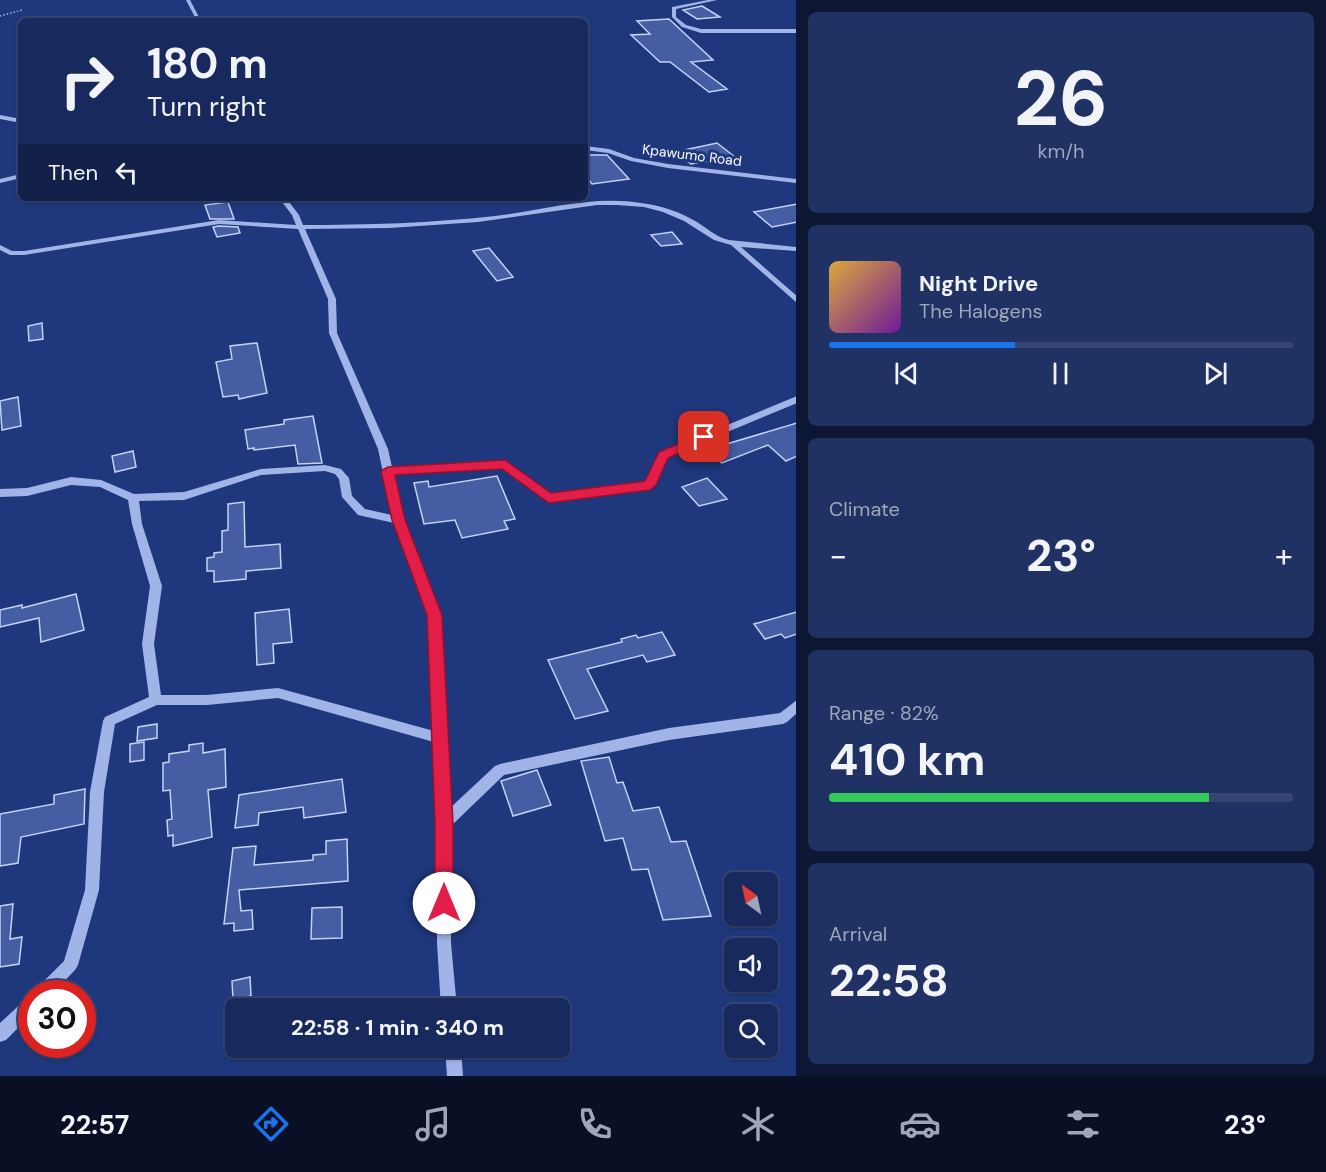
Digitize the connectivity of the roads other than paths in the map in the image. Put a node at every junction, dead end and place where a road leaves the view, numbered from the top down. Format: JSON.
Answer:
{"nodes":[{"id":1,"x":188,"y":0,"type":"edge"},
{"id":2,"x":715,"y":0,"type":"edge"},
{"id":3,"x":197,"y":18,"type":"edge"},
{"id":4,"x":796,"y":31,"type":"edge"},
{"id":5,"x":0,"y":117,"type":"edge"},
{"id":6,"x":18,"y":120,"type":"edge"},
{"id":7,"x":588,"y":148,"type":"edge"},
{"id":8,"x":18,"y":178,"type":"edge"},
{"id":9,"x":0,"y":181,"type":"edge"},
{"id":10,"x":796,"y":181,"type":"edge"},
{"id":11,"x":284,"y":201,"type":"edge"},
{"id":12,"x":298,"y":227,"type":"junction"},
{"id":13,"x":735,"y":245,"type":"junction"},
{"id":14,"x":0,"y":247,"type":"edge"},
{"id":15,"x":796,"y":249,"type":"edge"},
{"id":16,"x":796,"y":301,"type":"edge"},
{"id":17,"x":796,"y":399,"type":"edge"},
{"id":18,"x":388,"y":471,"type":"junction"},
{"id":19,"x":0,"y":493,"type":"edge"},
{"id":20,"x":134,"y":498,"type":"junction"},
{"id":21,"x":399,"y":520,"type":"junction"},
{"id":22,"x":156,"y":700,"type":"junction"},
{"id":23,"x":796,"y":705,"type":"edge"},
{"id":24,"x":440,"y":738,"type":"junction"},
{"id":25,"x":444,"y":823,"type":"junction"},
{"id":26,"x":55,"y":980,"type":"edge"},
{"id":27,"x":448,"y":998,"type":"edge"},
{"id":28,"x":18,"y":1017,"type":"edge"},
{"id":29,"x":0,"y":1034,"type":"edge"},
{"id":30,"x":454,"y":1058,"type":"edge"},
{"id":31,"x":455,"y":1076,"type":"edge"}],
"edges":[{"from":1,"to":3,"type":"street"},
{"from":2,"to":4,"type":"street"},
{"from":5,"to":6,"type":"street"},
{"from":7,"to":10,"type":"street","name":"Kpawumo Road"},
{"from":8,"to":9,"type":"street"},
{"from":11,"to":12,"type":"street"},
{"from":12,"to":13,"type":"street"},
{"from":12,"to":14,"type":"street"},
{"from":12,"to":18,"type":"street"},
{"from":13,"to":15,"type":"street"},
{"from":13,"to":16,"type":"street"},
{"from":17,"to":18,"type":"street"},
{"from":18,"to":21,"type":"street"},
{"from":19,"to":20,"type":"street"},
{"from":20,"to":21,"type":"street"},
{"from":20,"to":22,"type":"street"},
{"from":21,"to":24,"type":"street"},
{"from":22,"to":24,"type":"street"},
{"from":22,"to":26,"type":"street"},
{"from":23,"to":25,"type":"street"},
{"from":24,"to":25,"type":"street"},
{"from":25,"to":27,"type":"street"},
{"from":28,"to":29,"type":"street"},
{"from":30,"to":31,"type":"street"}]}
